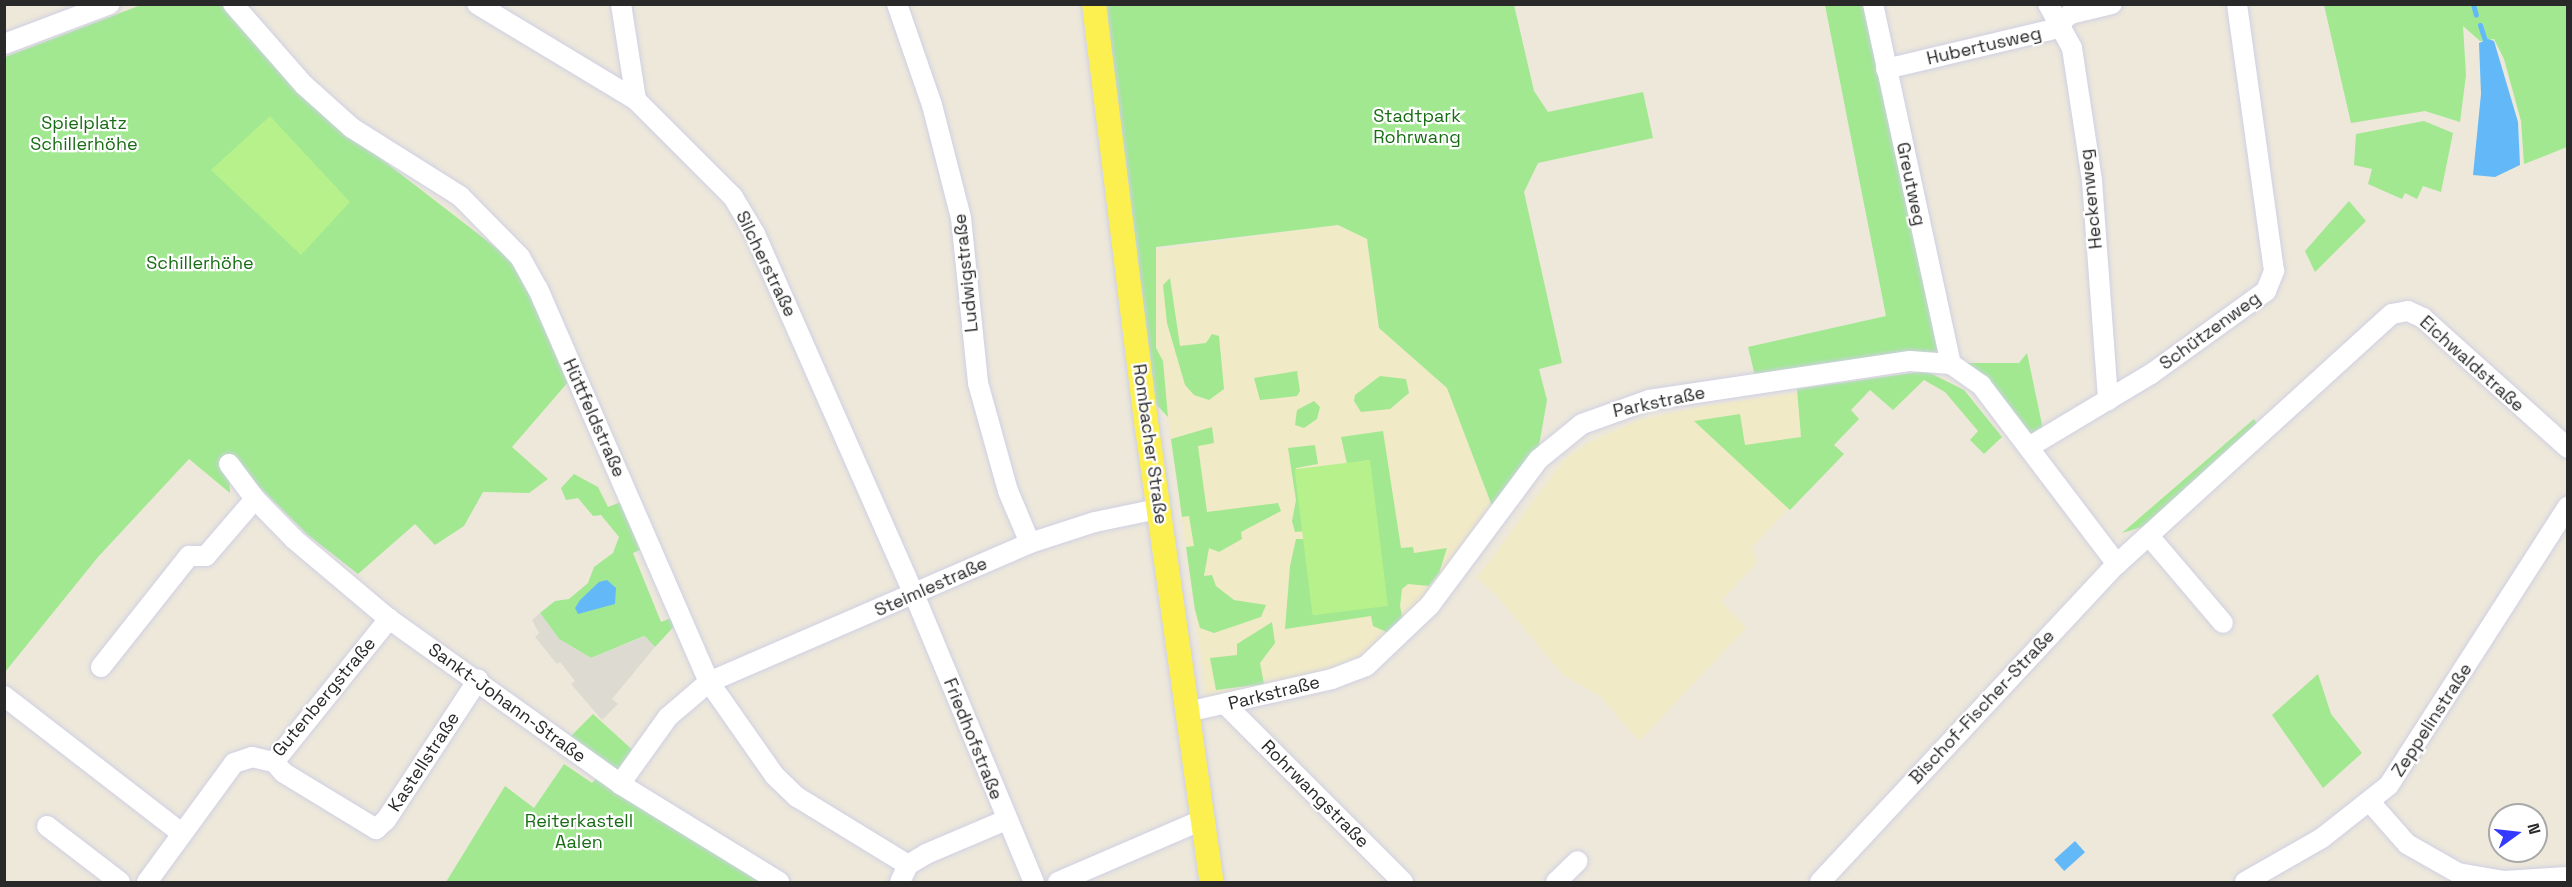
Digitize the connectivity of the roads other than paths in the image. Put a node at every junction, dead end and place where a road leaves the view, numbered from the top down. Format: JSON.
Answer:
{"nodes":[{"id":1,"x":110,"y":4,"type":"edge"},
{"id":2,"x":233,"y":4,"type":"edge"},
{"id":3,"x":477,"y":4,"type":"edge"},
{"id":4,"x":621,"y":4,"type":"edge"},
{"id":5,"x":897,"y":4,"type":"edge"},
{"id":6,"x":1094,"y":4,"type":"edge"},
{"id":7,"x":1873,"y":4,"type":"edge"},
{"id":8,"x":2048,"y":4,"type":"edge"},
{"id":9,"x":2112,"y":4,"type":"edge"},
{"id":10,"x":2237,"y":4,"type":"edge"},
{"id":11,"x":2059,"y":26,"type":"junction"},
{"id":12,"x":4,"y":44,"type":"edge"},
{"id":13,"x":1886,"y":69,"type":"junction"},
{"id":14,"x":636,"y":100,"type":"junction"},
{"id":15,"x":2371,"y":333,"type":"joint"},
{"id":16,"x":1951,"y":364,"type":"junction"},
{"id":17,"x":2108,"y":400,"type":"junction"},
{"id":18,"x":2029,"y":447,"type":"junction"},
{"id":19,"x":2568,"y":448,"type":"edge"},
{"id":20,"x":229,"y":464,"type":"dead end"},
{"id":21,"x":255,"y":499,"type":"junction"},
{"id":22,"x":2568,"y":506,"type":"edge"},
{"id":23,"x":1158,"y":509,"type":"junction"},
{"id":24,"x":2149,"y":536,"type":"junction"},
{"id":25,"x":1030,"y":543,"type":"junction"},
{"id":26,"x":2117,"y":564,"type":"junction"},
{"id":27,"x":914,"y":594,"type":"junction"},
{"id":28,"x":389,"y":619,"type":"junction"},
{"id":29,"x":2223,"y":623,"type":"dead end"},
{"id":30,"x":100,"y":667,"type":"dead end"},
{"id":31,"x":478,"y":680,"type":"junction"},
{"id":32,"x":709,"y":682,"type":"junction"},
{"id":33,"x":4,"y":696,"type":"edge"},
{"id":34,"x":1227,"y":705,"type":"junction"},
{"id":35,"x":1187,"y":712,"type":"junction"},
{"id":36,"x":274,"y":762,"type":"junction"},
{"id":37,"x":620,"y":784,"type":"junction"},
{"id":38,"x":2370,"y":802,"type":"junction"},
{"id":39,"x":1006,"y":820,"type":"junction"},
{"id":40,"x":1202,"y":820,"type":"junction"},
{"id":41,"x":47,"y":826,"type":"dead end"},
{"id":42,"x":180,"y":832,"type":"junction"},
{"id":43,"x":1578,"y":861,"type":"dead end"},
{"id":44,"x":904,"y":874,"type":"edge"},
{"id":45,"x":2568,"y":877,"type":"edge"},
{"id":46,"x":2455,"y":878,"type":"edge"},
{"id":47,"x":120,"y":882,"type":"edge"},
{"id":48,"x":147,"y":882,"type":"edge"},
{"id":49,"x":779,"y":882,"type":"edge"},
{"id":50,"x":1034,"y":882,"type":"edge"},
{"id":51,"x":1058,"y":882,"type":"edge"},
{"id":52,"x":1212,"y":882,"type":"edge"},
{"id":53,"x":1403,"y":882,"type":"edge"},
{"id":54,"x":1556,"y":882,"type":"edge"},
{"id":55,"x":1821,"y":882,"type":"edge"},
{"id":56,"x":2245,"y":882,"type":"edge"}],
"edges":[{"from":1,"to":12,"type":"street"},
{"from":2,"to":32,"type":"street","name":"Hüttfeldstraße"},
{"from":3,"to":14,"type":"street","name":"Silcherstraße"},
{"from":4,"to":14,"type":"street"},
{"from":5,"to":25,"type":"street","name":"Ludwigstraße"},
{"from":6,"to":23,"type":"main road","name":"Rombacher Straße"},
{"from":7,"to":13,"type":"street","name":"Greutweg"},
{"from":8,"to":11,"type":"street","name":"Heckenweg"},
{"from":9,"to":11,"type":"street","name":"Hubertusweg"},
{"from":10,"to":17,"type":"street","name":"Schützenweg"},
{"from":11,"to":13,"type":"street","name":"Hubertusweg"},
{"from":11,"to":17,"type":"street","name":"Heckenweg"},
{"from":13,"to":16,"type":"street","name":"Greutweg"},
{"from":14,"to":27,"type":"street","name":"Silcherstraße"},
{"from":15,"to":19,"type":"street","name":"Eichwaldstraße"},
{"from":15,"to":24,"type":"street","name":"Bischof-Fischer-Straße"},
{"from":16,"to":18,"type":"street"},
{"from":16,"to":34,"type":"street","name":"Parkstraße"},
{"from":17,"to":18,"type":"street","name":"Schützenweg"},
{"from":18,"to":26,"type":"street"},
{"from":20,"to":21,"type":"street","name":"Sankt-Johann-Straße"},
{"from":21,"to":28,"type":"street","name":"Sankt-Johann-Straße"},
{"from":21,"to":30,"type":"street"},
{"from":22,"to":38,"type":"street","name":"Zeppelinstraße"},
{"from":23,"to":25,"type":"street","name":"Steimlestraße"},
{"from":23,"to":35,"type":"main road","name":"Rombacher Straße"},
{"from":24,"to":26,"type":"street","name":"Bischof-Fischer-Straße"},
{"from":24,"to":29,"type":"street"},
{"from":25,"to":27,"type":"street","name":"Steimlestraße"},
{"from":26,"to":55,"type":"street","name":"Bischof-Fischer-Straße"},
{"from":27,"to":32,"type":"street","name":"Steimlestraße"},
{"from":27,"to":39,"type":"street","name":"Friedhofstraße"},
{"from":28,"to":31,"type":"street","name":"Sankt-Johann-Straße"},
{"from":28,"to":36,"type":"street","name":"Gutenbergstraße"},
{"from":31,"to":36,"type":"street","name":"Kastellstraße"},
{"from":31,"to":37,"type":"street","name":"Sankt-Johann-Straße"},
{"from":32,"to":37,"type":"street","name":"Steimlestraße"},
{"from":32,"to":44,"type":"street","name":"Hüttfeldstraße"},
{"from":33,"to":42,"type":"street"},
{"from":34,"to":35,"type":"street","name":"Parkstraße"},
{"from":34,"to":53,"type":"street","name":"Rohrwangstraße"},
{"from":35,"to":40,"type":"main road","name":"Rombacher Straße"},
{"from":36,"to":42,"type":"street","name":"Gutenbergstraße"},
{"from":37,"to":49,"type":"street","name":"Sankt-Johann-Straße"},
{"from":38,"to":46,"type":"street"},
{"from":38,"to":56,"type":"street","name":"Zeppelinstraße"},
{"from":39,"to":44,"type":"street"},
{"from":39,"to":50,"type":"street","name":"Friedhofstraße"},
{"from":40,"to":51,"type":"street"},
{"from":40,"to":52,"type":"main road","name":"Rombacher Straße"},
{"from":41,"to":47,"type":"street"},
{"from":42,"to":48,"type":"street","name":"Gutenbergstraße"},
{"from":43,"to":54,"type":"street"},
{"from":45,"to":46,"type":"street"}]}
